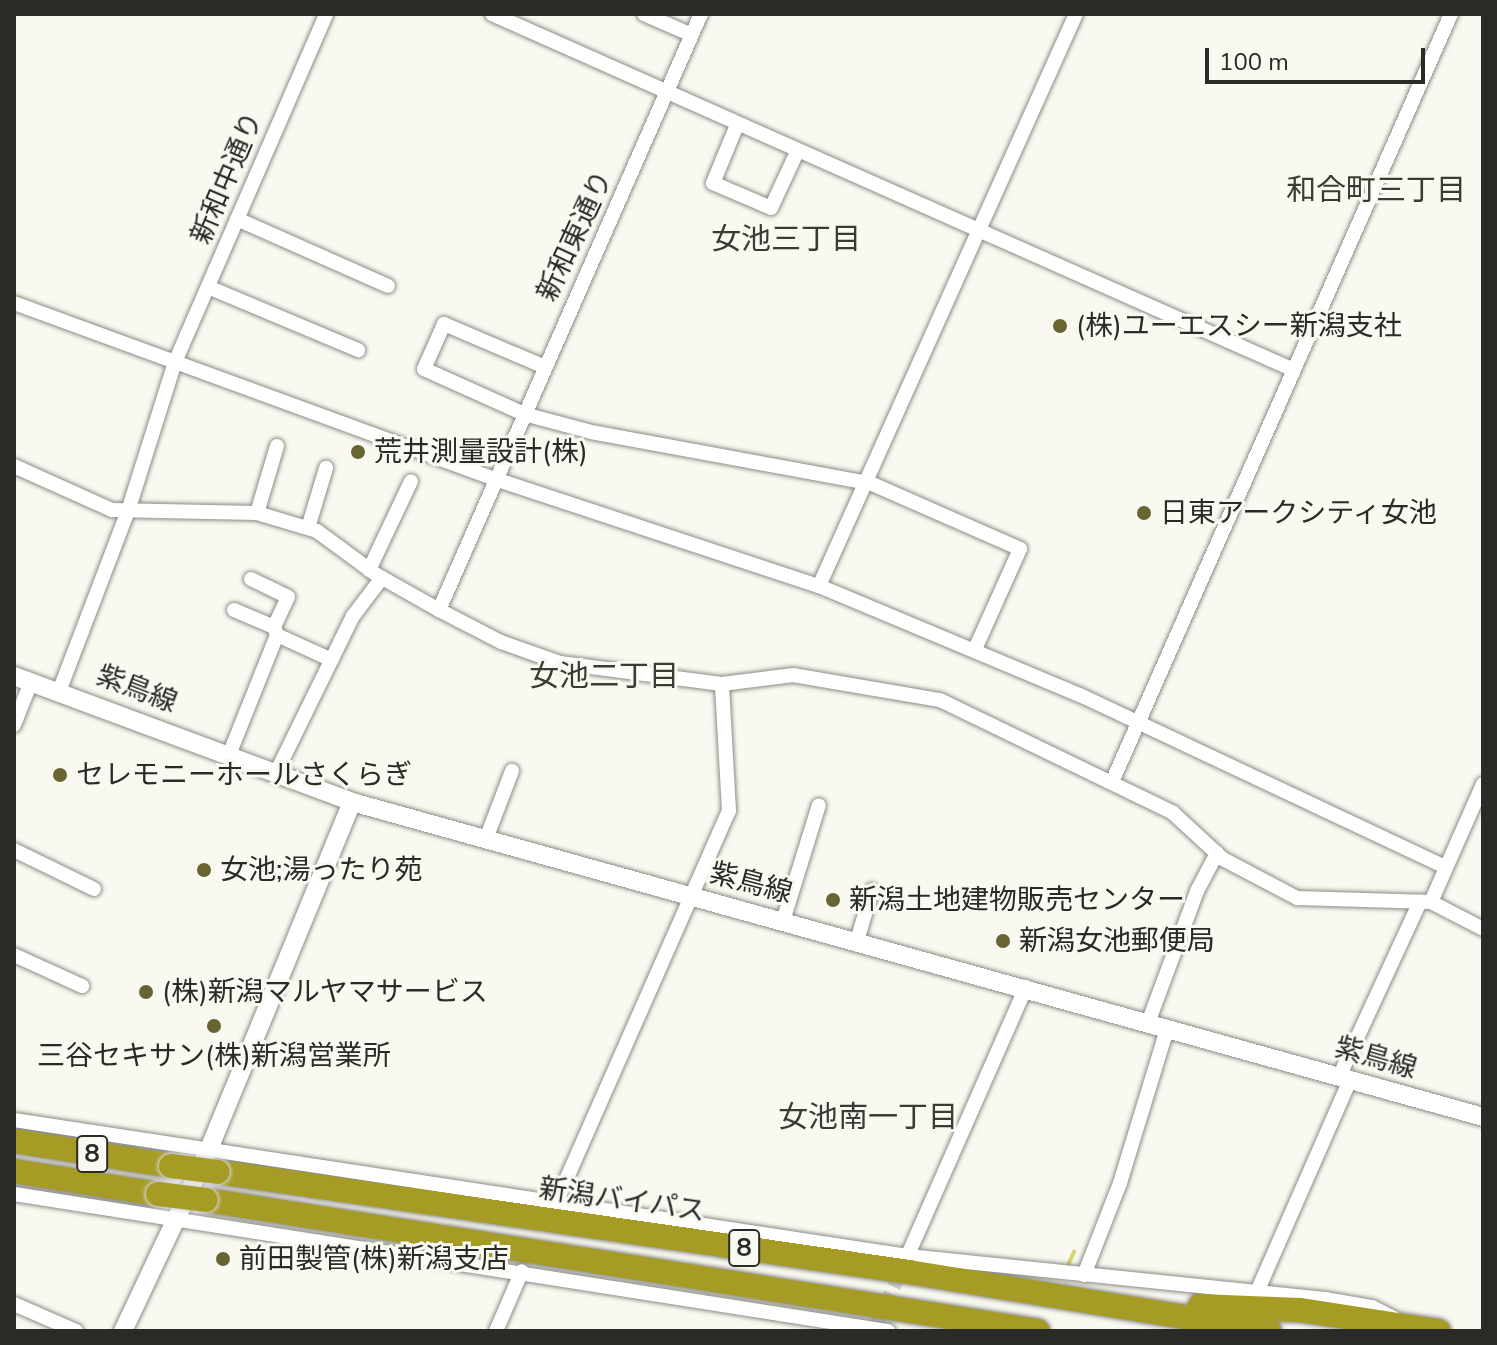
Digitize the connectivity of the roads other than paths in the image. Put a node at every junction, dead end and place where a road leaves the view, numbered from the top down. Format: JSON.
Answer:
{"nodes":[{"id":1,"x":326,"y":14,"type":"edge"},
{"id":2,"x":492,"y":14,"type":"edge"},
{"id":3,"x":644,"y":14,"type":"edge"},
{"id":4,"x":701,"y":14,"type":"edge"},
{"id":5,"x":1076,"y":14,"type":"edge"},
{"id":6,"x":1451,"y":14,"type":"edge"},
{"id":7,"x":692,"y":35,"type":"junction"},
{"id":8,"x":666,"y":93,"type":"junction"},
{"id":9,"x":737,"y":125,"type":"junction"},
{"id":10,"x":797,"y":152,"type":"junction"},
{"id":11,"x":237,"y":219,"type":"junction"},
{"id":12,"x":979,"y":234,"type":"junction"},
{"id":13,"x":388,"y":286,"type":"dead end"},
{"id":14,"x":208,"y":287,"type":"junction"},
{"id":15,"x":14,"y":303,"type":"edge"},
{"id":16,"x":358,"y":350,"type":"dead end"},
{"id":17,"x":175,"y":362,"type":"junction"},
{"id":18,"x":545,"y":367,"type":"junction"},
{"id":19,"x":1294,"y":370,"type":"junction"},
{"id":20,"x":524,"y":414,"type":"junction"},
{"id":21,"x":277,"y":446,"type":"dead end"},
{"id":22,"x":14,"y":466,"type":"edge"},
{"id":23,"x":326,"y":468,"type":"dead end"},
{"id":24,"x":495,"y":479,"type":"junction"},
{"id":25,"x":411,"y":481,"type":"dead end"},
{"id":26,"x":870,"y":483,"type":"junction"},
{"id":27,"x":128,"y":511,"type":"junction"},
{"id":28,"x":257,"y":513,"type":"junction"},
{"id":29,"x":308,"y":528,"type":"junction"},
{"id":30,"x":376,"y":574,"type":"junction"},
{"id":31,"x":251,"y":579,"type":"dead end"},
{"id":32,"x":819,"y":586,"type":"junction"},
{"id":33,"x":234,"y":610,"type":"dead end"},
{"id":34,"x":439,"y":610,"type":"junction"},
{"id":35,"x":276,"y":631,"type":"junction"},
{"id":36,"x":975,"y":649,"type":"junction"},
{"id":37,"x":332,"y":660,"type":"junction"},
{"id":38,"x":23,"y":679,"type":"edge"},
{"id":39,"x":722,"y":684,"type":"junction"},
{"id":40,"x":60,"y":689,"type":"junction"},
{"id":41,"x":1135,"y":721,"type":"junction"},
{"id":42,"x":14,"y":725,"type":"edge"},
{"id":43,"x":229,"y":755,"type":"junction"},
{"id":44,"x":512,"y":771,"type":"dead end"},
{"id":45,"x":276,"y":773,"type":"junction"},
{"id":46,"x":1112,"y":782,"type":"junction"},
{"id":47,"x":1483,"y":784,"type":"edge"},
{"id":48,"x":352,"y":802,"type":"junction"},
{"id":49,"x":819,"y":805,"type":"dead end"},
{"id":50,"x":486,"y":839,"type":"junction"},
{"id":51,"x":14,"y":850,"type":"edge"},
{"id":52,"x":1217,"y":853,"type":"junction"},
{"id":53,"x":1445,"y":867,"type":"junction"},
{"id":54,"x":94,"y":889,"type":"dead end"},
{"id":55,"x":872,"y":890,"type":"dead end"},
{"id":56,"x":691,"y":896,"type":"junction"},
{"id":57,"x":1426,"y":902,"type":"junction"},
{"id":58,"x":783,"y":921,"type":"junction"},
{"id":59,"x":1483,"y":929,"type":"edge"},
{"id":60,"x":857,"y":941,"type":"junction"},
{"id":61,"x":14,"y":955,"type":"edge"},
{"id":62,"x":82,"y":986,"type":"dead end"},
{"id":63,"x":1026,"y":987,"type":"junction"},
{"id":64,"x":1148,"y":1023,"type":"junction"},
{"id":65,"x":1167,"y":1029,"type":"junction"},
{"id":66,"x":1344,"y":1078,"type":"junction"},
{"id":67,"x":1483,"y":1117,"type":"edge"},
{"id":68,"x":14,"y":1120,"type":"edge"},
{"id":69,"x":14,"y":1141,"type":"edge"},
{"id":70,"x":209,"y":1149,"type":"junction"},
{"id":71,"x":14,"y":1171,"type":"edge"},
{"id":72,"x":14,"y":1194,"type":"edge"},
{"id":73,"x":555,"y":1205,"type":"junction"},
{"id":74,"x":176,"y":1218,"type":"junction"},
{"id":75,"x":907,"y":1256,"type":"junction"},
{"id":76,"x":522,"y":1271,"type":"junction"},
{"id":77,"x":1084,"y":1275,"type":"junction"},
{"id":78,"x":1254,"y":1298,"type":"junction"},
{"id":79,"x":1105,"y":1302,"type":"junction"},
{"id":80,"x":14,"y":1304,"type":"edge"},
{"id":81,"x":983,"y":1323,"type":"junction"},
{"id":82,"x":1410,"y":1327,"type":"junction"},
{"id":83,"x":878,"y":1329,"type":"edge"},
{"id":84,"x":76,"y":1331,"type":"edge"},
{"id":85,"x":123,"y":1331,"type":"edge"},
{"id":86,"x":496,"y":1331,"type":"edge"},
{"id":87,"x":1020,"y":1331,"type":"edge"},
{"id":88,"x":1038,"y":1331,"type":"edge"},
{"id":89,"x":1269,"y":1331,"type":"edge"},
{"id":90,"x":1438,"y":1331,"type":"edge"}],
"edges":[{"from":1,"to":11,"type":"street","name":"新和中通り"},
{"from":2,"to":8,"type":"street"},
{"from":3,"to":7,"type":"street"},
{"from":4,"to":7,"type":"street","name":"新和東通り"},
{"from":5,"to":12,"type":"street"},
{"from":6,"to":19,"type":"street"},
{"from":7,"to":8,"type":"street","name":"新和東通り"},
{"from":8,"to":9,"type":"street"},
{"from":8,"to":18,"type":"street","name":"新和東通り"},
{"from":9,"to":10,"type":"street"},
{"from":9,"to":10,"type":"street"},
{"from":10,"to":12,"type":"street"},
{"from":11,"to":13,"type":"street"},
{"from":11,"to":14,"type":"street","name":"新和中通り"},
{"from":12,"to":19,"type":"street"},
{"from":12,"to":26,"type":"street"},
{"from":14,"to":16,"type":"street"},
{"from":14,"to":17,"type":"street","name":"新和中通り"},
{"from":15,"to":17,"type":"street"},
{"from":17,"to":24,"type":"street"},
{"from":17,"to":27,"type":"street","name":"新和中通り"},
{"from":18,"to":20,"type":"street","name":"新和東通り"},
{"from":18,"to":20,"type":"street"},
{"from":19,"to":41,"type":"street"},
{"from":20,"to":24,"type":"street","name":"新和東通り"},
{"from":20,"to":26,"type":"street"},
{"from":21,"to":28,"type":"street"},
{"from":22,"to":27,"type":"street"},
{"from":23,"to":29,"type":"street"},
{"from":24,"to":32,"type":"street"},
{"from":24,"to":34,"type":"street","name":"新和東通り"},
{"from":25,"to":30,"type":"street"},
{"from":26,"to":32,"type":"street"},
{"from":26,"to":36,"type":"street"},
{"from":27,"to":28,"type":"street"},
{"from":27,"to":40,"type":"street","name":"新和中通り"},
{"from":28,"to":29,"type":"street"},
{"from":29,"to":30,"type":"street"},
{"from":30,"to":34,"type":"street"},
{"from":30,"to":37,"type":"street"},
{"from":31,"to":35,"type":"street"},
{"from":32,"to":36,"type":"street"},
{"from":33,"to":35,"type":"street"},
{"from":34,"to":39,"type":"street"},
{"from":35,"to":37,"type":"street"},
{"from":35,"to":43,"type":"street"},
{"from":36,"to":41,"type":"street"},
{"from":37,"to":45,"type":"street"},
{"from":38,"to":40,"type":"street","name":"紫鳥線"},
{"from":38,"to":42,"type":"street"},
{"from":39,"to":46,"type":"street"},
{"from":39,"to":56,"type":"street"},
{"from":40,"to":43,"type":"street","name":"紫鳥線"},
{"from":41,"to":46,"type":"street"},
{"from":41,"to":53,"type":"street"},
{"from":43,"to":45,"type":"street","name":"紫鳥線"},
{"from":44,"to":50,"type":"street"},
{"from":45,"to":48,"type":"street","name":"紫鳥線"},
{"from":46,"to":52,"type":"street"},
{"from":47,"to":53,"type":"street"},
{"from":48,"to":50,"type":"street","name":"紫鳥線"},
{"from":48,"to":70,"type":"street"},
{"from":49,"to":58,"type":"street"},
{"from":50,"to":56,"type":"street","name":"紫鳥線"},
{"from":51,"to":54,"type":"street"},
{"from":52,"to":57,"type":"street"},
{"from":52,"to":64,"type":"street"},
{"from":53,"to":57,"type":"street"},
{"from":55,"to":60,"type":"street"},
{"from":56,"to":58,"type":"street","name":"紫鳥線"},
{"from":56,"to":73,"type":"street"},
{"from":57,"to":59,"type":"street"},
{"from":57,"to":66,"type":"street"},
{"from":58,"to":60,"type":"street","name":"紫鳥線"},
{"from":60,"to":63,"type":"street","name":"紫鳥線"},
{"from":61,"to":62,"type":"street"},
{"from":63,"to":64,"type":"street","name":"紫鳥線"},
{"from":63,"to":75,"type":"street"},
{"from":64,"to":65,"type":"street","name":"紫鳥線"},
{"from":65,"to":66,"type":"street","name":"紫鳥線"},
{"from":65,"to":77,"type":"street"},
{"from":66,"to":67,"type":"street","name":"紫鳥線"},
{"from":66,"to":78,"type":"street"},
{"from":68,"to":70,"type":"street"},
{"from":69,"to":79,"type":"highway","name":"新潟バイパス","number":"8","bridge":true},
{"from":70,"to":73,"type":"street"},
{"from":70,"to":74,"type":"street"},
{"from":71,"to":81,"type":"highway","number":"8","bridge":true},
{"from":72,"to":74,"type":"street"},
{"from":73,"to":75,"type":"street"},
{"from":74,"to":76,"type":"street"},
{"from":74,"to":85,"type":"street"},
{"from":75,"to":77,"type":"street"},
{"from":76,"to":83,"type":"street"},
{"from":76,"to":86,"type":"street"},
{"from":77,"to":78,"type":"street"},
{"from":78,"to":82,"type":"street"},
{"from":79,"to":82,"type":"highway"},
{"from":79,"to":89,"type":"highway","name":"新潟バイパス","number":"8"},
{"from":80,"to":84,"type":"street"},
{"from":81,"to":87,"type":"highway"},
{"from":81,"to":88,"type":"highway","number":"8"},
{"from":82,"to":90,"type":"highway"}]}
